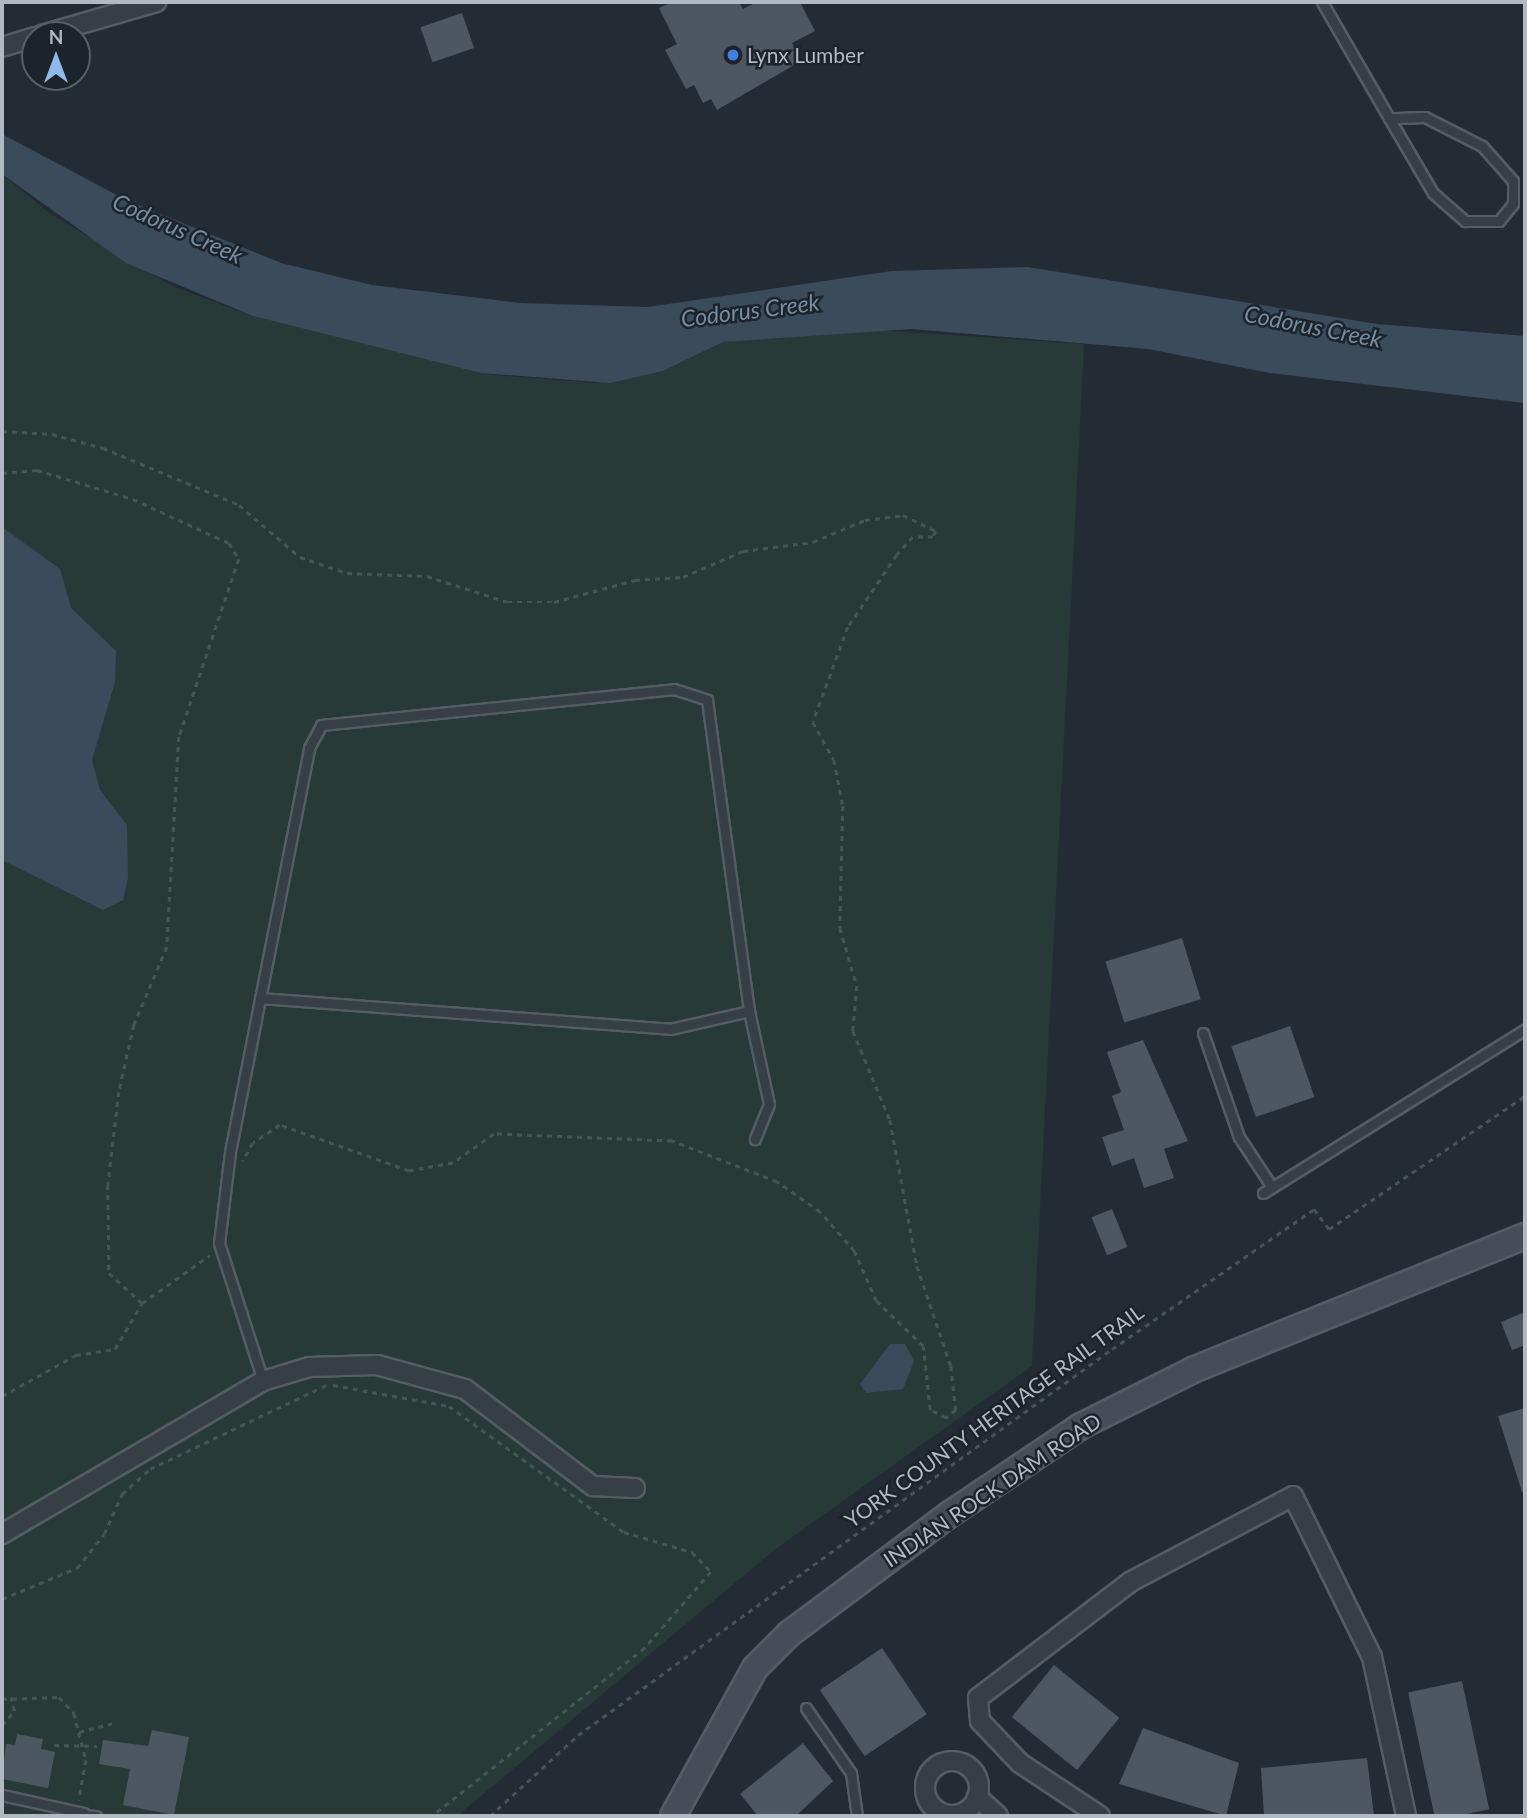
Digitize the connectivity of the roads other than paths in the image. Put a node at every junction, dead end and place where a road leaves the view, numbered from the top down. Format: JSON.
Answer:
{"nodes":[{"id":1,"x":156,"y":2,"type":"edge"},
{"id":2,"x":1322,"y":2,"type":"edge"},
{"id":3,"x":90,"y":21,"type":"edge"},
{"id":4,"x":21,"y":41,"type":"edge"},
{"id":5,"x":2,"y":47,"type":"edge"},
{"id":6,"x":1389,"y":118,"type":"junction"},
{"id":7,"x":260,"y":998,"type":"junction"},
{"id":8,"x":749,"y":1011,"type":"junction"},
{"id":9,"x":1525,"y":1029,"type":"edge"},
{"id":10,"x":1203,"y":1033,"type":"dead end"},
{"id":11,"x":755,"y":1139,"type":"dead end"},
{"id":12,"x":1272,"y":1187,"type":"junction"},
{"id":13,"x":1263,"y":1192,"type":"dead end"},
{"id":14,"x":1525,"y":1236,"type":"edge"},
{"id":15,"x":263,"y":1381,"type":"junction"},
{"id":16,"x":635,"y":1488,"type":"dead end"},
{"id":17,"x":2,"y":1534,"type":"edge"},
{"id":18,"x":806,"y":1708,"type":"dead end"},
{"id":19,"x":2,"y":1796,"type":"edge"},
{"id":20,"x":978,"y":1797,"type":"junction"},
{"id":21,"x":930,"y":1812,"type":"edge"},
{"id":22,"x":82,"y":1814,"type":"edge"},
{"id":23,"x":96,"y":1816,"type":"edge"},
{"id":24,"x":673,"y":1816,"type":"edge"},
{"id":25,"x":857,"y":1816,"type":"edge"},
{"id":26,"x":954,"y":1816,"type":"edge"},
{"id":27,"x":998,"y":1816,"type":"edge"},
{"id":28,"x":1100,"y":1816,"type":"edge"},
{"id":29,"x":1406,"y":1816,"type":"edge"}],
"edges":[{"from":1,"to":3,"type":"street"},
{"from":2,"to":6,"type":"lane"},
{"from":4,"to":5,"type":"street"},
{"from":6,"to":6,"type":"lane"},
{"from":7,"to":8,"type":"lane"},
{"from":7,"to":8,"type":"lane"},
{"from":7,"to":15,"type":"lane"},
{"from":8,"to":11,"type":"lane"},
{"from":9,"to":12,"type":"lane"},
{"from":10,"to":12,"type":"lane"},
{"from":12,"to":13,"type":"lane"},
{"from":14,"to":24,"type":"street","name":"INDIAN ROCK DAM ROAD"},
{"from":15,"to":16,"type":"street"},
{"from":15,"to":17,"type":"street"},
{"from":18,"to":25,"type":"lane"},
{"from":19,"to":22,"type":"lane"},
{"from":20,"to":21,"type":"street"},
{"from":20,"to":26,"type":"street"},
{"from":20,"to":27,"type":"street"},
{"from":21,"to":26,"type":"street"},
{"from":22,"to":23,"type":"lane"},
{"from":28,"to":29,"type":"street"}]}
